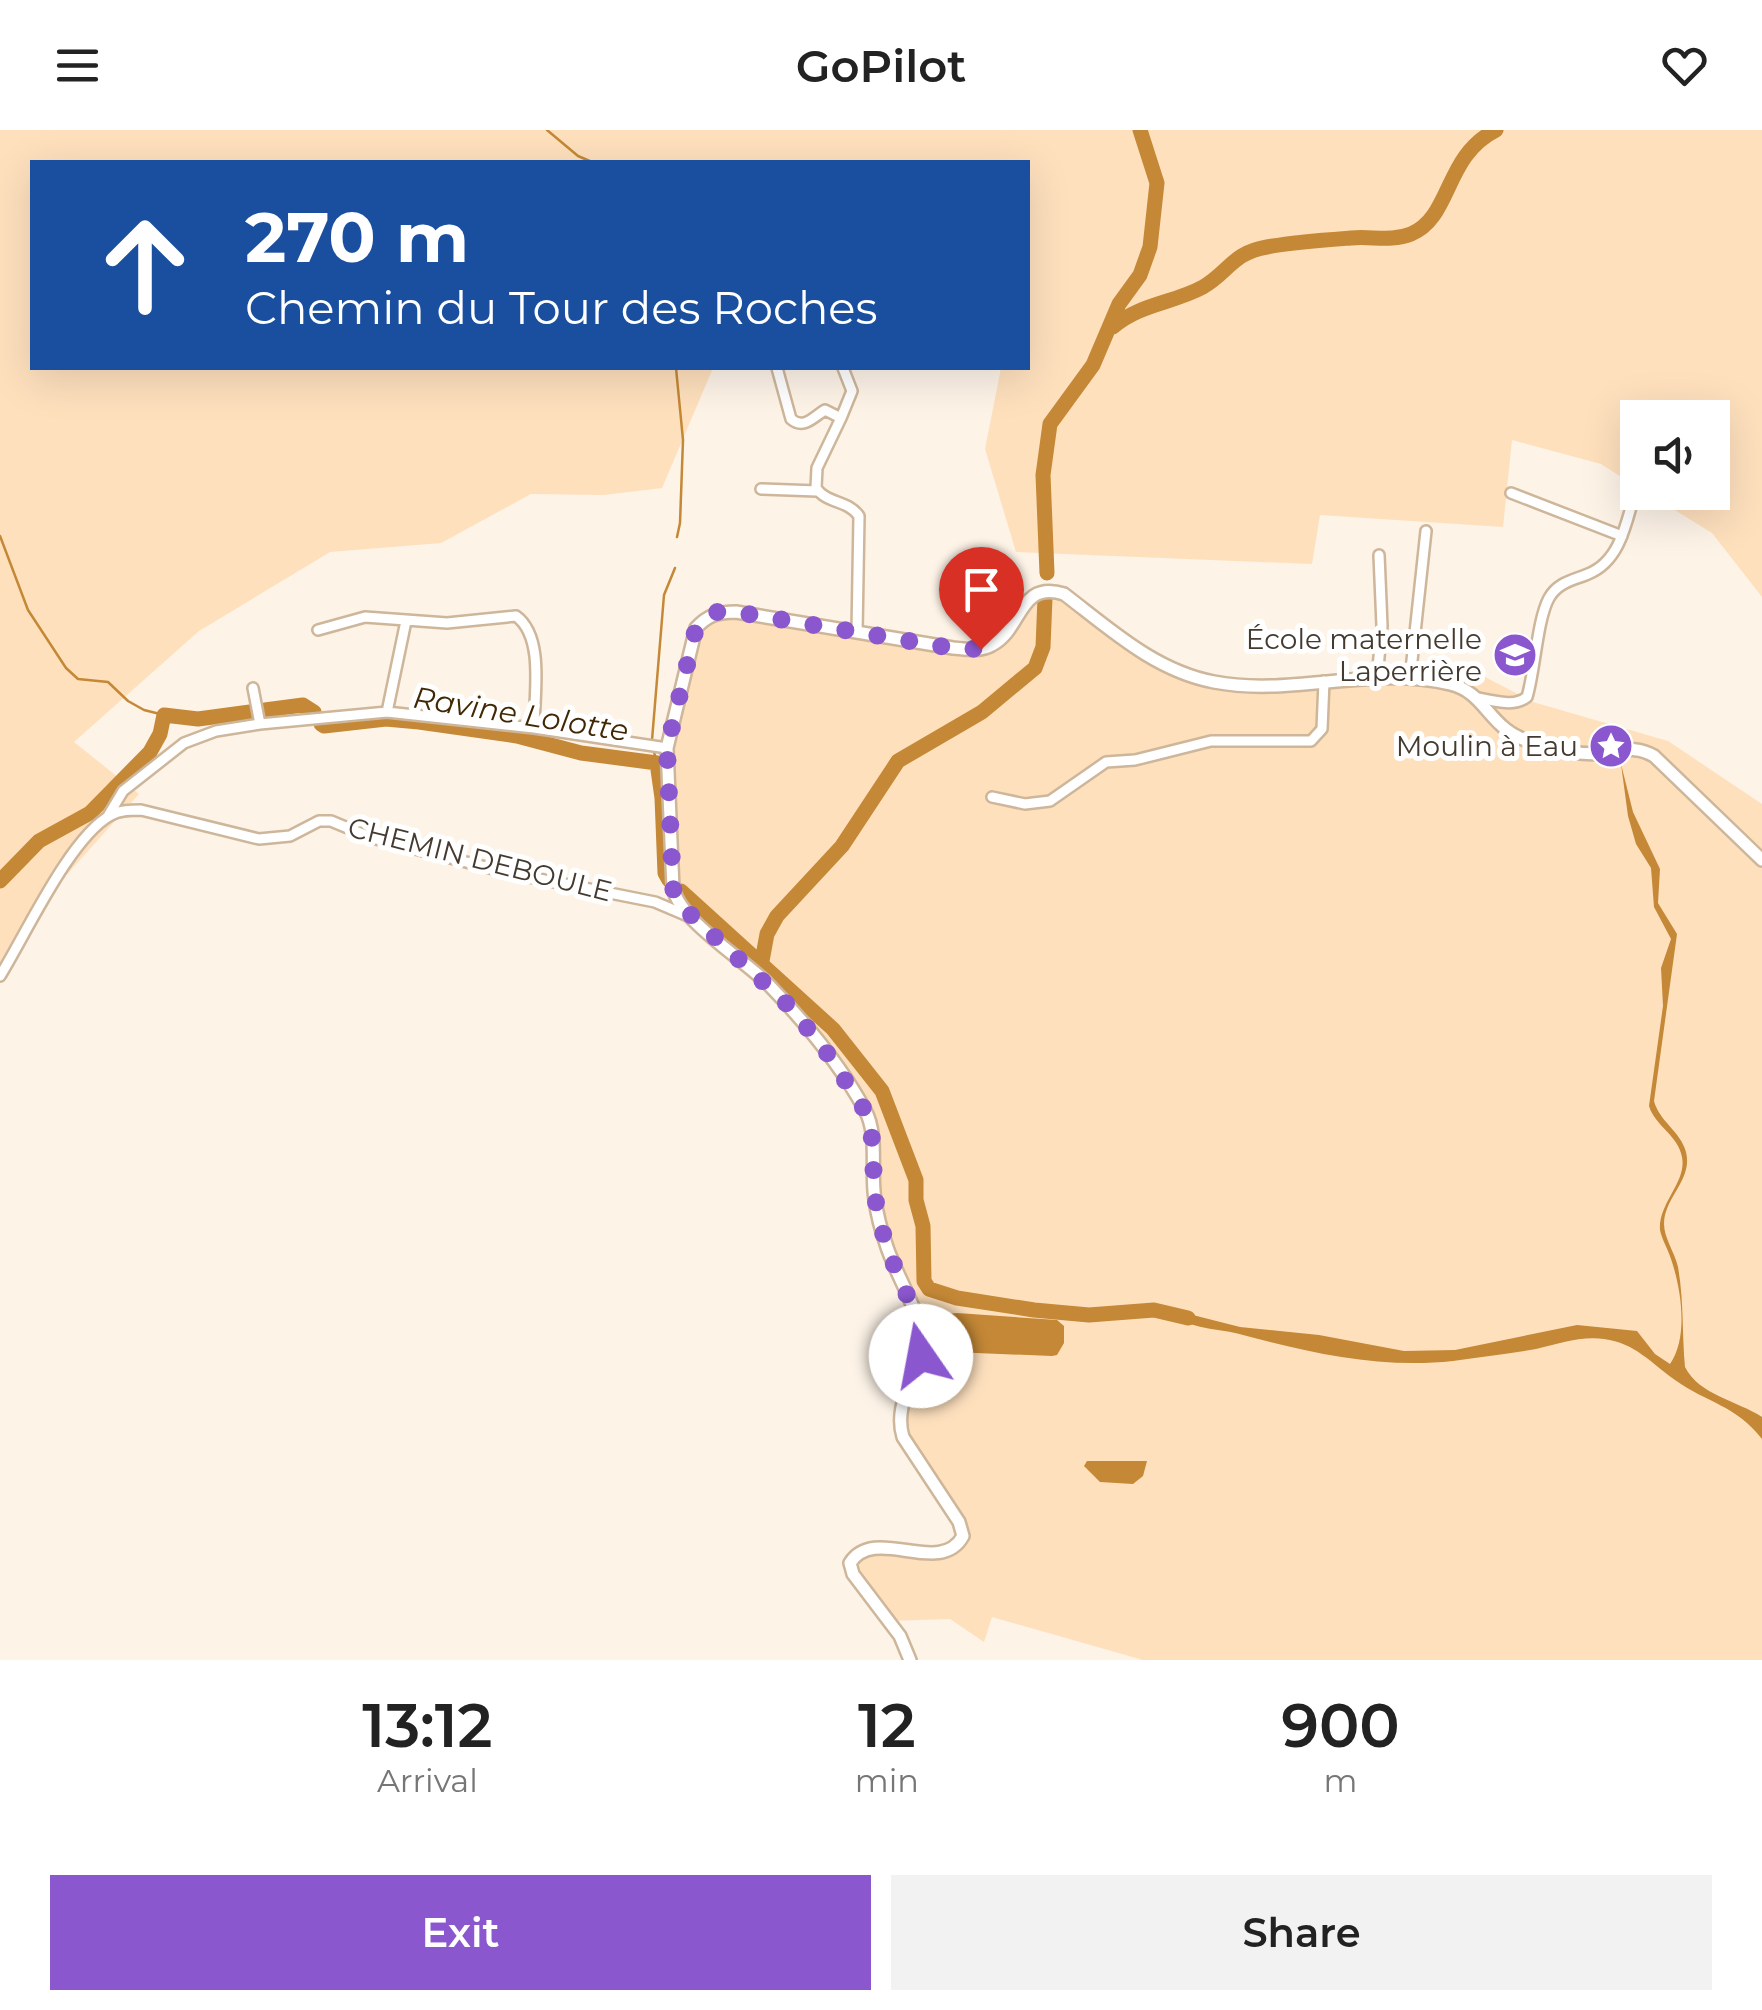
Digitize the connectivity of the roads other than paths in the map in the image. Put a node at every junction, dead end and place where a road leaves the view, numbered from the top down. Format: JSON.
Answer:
{"nodes":[{"id":1,"x":778,"y":370,"type":"edge"},
{"id":2,"x":844,"y":370,"type":"edge"},
{"id":3,"x":841,"y":418,"type":"junction"},
{"id":4,"x":760,"y":489,"type":"dead end"},
{"id":5,"x":818,"y":492,"type":"junction"},
{"id":6,"x":1511,"y":493,"type":"dead end"},
{"id":7,"x":1630,"y":510,"type":"edge"},
{"id":8,"x":1426,"y":531,"type":"dead end"},
{"id":9,"x":1621,"y":539,"type":"junction"},
{"id":10,"x":1379,"y":555,"type":"dead end"},
{"id":11,"x":406,"y":620,"type":"junction"},
{"id":12,"x":318,"y":630,"type":"dead end"},
{"id":13,"x":857,"y":632,"type":"junction"},
{"id":14,"x":1377,"y":678,"type":"junction"},
{"id":15,"x":1410,"y":679,"type":"junction"},
{"id":16,"x":1324,"y":682,"type":"junction"},
{"id":17,"x":253,"y":688,"type":"dead end"},
{"id":18,"x":1478,"y":698,"type":"junction"},
{"id":19,"x":387,"y":712,"type":"junction"},
{"id":20,"x":260,"y":724,"type":"junction"},
{"id":21,"x":534,"y":728,"type":"junction"},
{"id":22,"x":667,"y":748,"type":"junction"},
{"id":23,"x":992,"y":797,"type":"dead end"},
{"id":24,"x":108,"y":816,"type":"junction"},
{"id":25,"x":1762,"y":860,"type":"edge"},
{"id":26,"x":691,"y":918,"type":"junction"},
{"id":27,"x":0,"y":976,"type":"edge"},
{"id":28,"x":910,"y":1660,"type":"edge"}],
"edges":[{"from":1,"to":3,"type":"street"},
{"from":2,"to":3,"type":"street"},
{"from":3,"to":5,"type":"street"},
{"from":4,"to":5,"type":"street"},
{"from":5,"to":13,"type":"street"},
{"from":6,"to":9,"type":"street"},
{"from":7,"to":9,"type":"street"},
{"from":8,"to":15,"type":"street"},
{"from":9,"to":18,"type":"street"},
{"from":10,"to":14,"type":"street"},
{"from":11,"to":12,"type":"street"},
{"from":11,"to":19,"type":"street"},
{"from":11,"to":21,"type":"street"},
{"from":13,"to":16,"type":"street"},
{"from":13,"to":22,"type":"street"},
{"from":14,"to":15,"type":"street"},
{"from":14,"to":16,"type":"street"},
{"from":15,"to":18,"type":"street"},
{"from":16,"to":23,"type":"street"},
{"from":17,"to":20,"type":"street"},
{"from":18,"to":25,"type":"street"},
{"from":19,"to":20,"type":"street"},
{"from":19,"to":21,"type":"street"},
{"from":20,"to":24,"type":"street"},
{"from":21,"to":22,"type":"street"},
{"from":22,"to":26,"type":"street"},
{"from":24,"to":26,"type":"street","name":"CHEMIN DEBOULE"},
{"from":24,"to":27,"type":"street"},
{"from":26,"to":28,"type":"street"}]}
